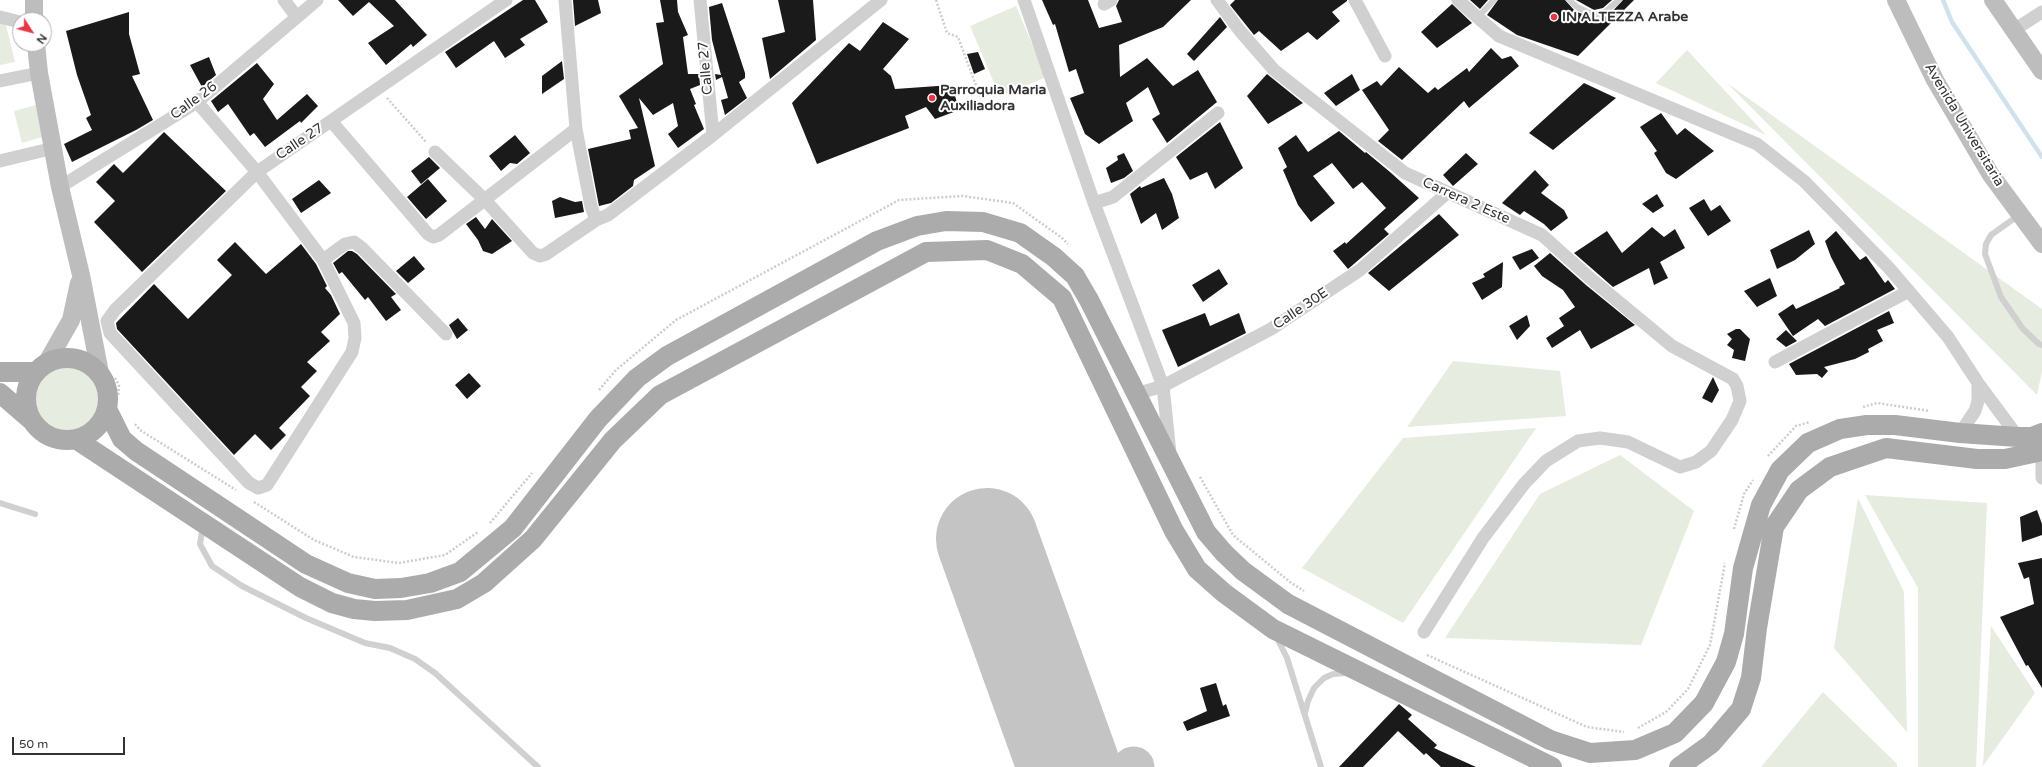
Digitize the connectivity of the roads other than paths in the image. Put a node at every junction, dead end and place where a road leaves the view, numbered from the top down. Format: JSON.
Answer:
{"nodes":[{"id":1,"x":34,"y":0,"type":"edge"},
{"id":2,"x":284,"y":0,"type":"edge"},
{"id":3,"x":317,"y":0,"type":"edge"},
{"id":4,"x":506,"y":0,"type":"edge"},
{"id":5,"x":565,"y":0,"type":"edge"},
{"id":6,"x":700,"y":0,"type":"edge"},
{"id":7,"x":881,"y":0,"type":"edge"},
{"id":8,"x":1024,"y":0,"type":"edge"},
{"id":9,"x":1217,"y":0,"type":"edge"},
{"id":10,"x":1355,"y":0,"type":"edge"},
{"id":11,"x":1458,"y":0,"type":"edge"},
{"id":12,"x":1494,"y":0,"type":"edge"},
{"id":13,"x":1569,"y":0,"type":"edge"},
{"id":14,"x":1619,"y":0,"type":"edge"},
{"id":15,"x":1896,"y":0,"type":"edge"},
{"id":16,"x":1993,"y":0,"type":"edge"},
{"id":17,"x":34,"y":12,"type":"edge"},
{"id":18,"x":2042,"y":12,"type":"edge"},
{"id":19,"x":296,"y":16,"type":"junction"},
{"id":20,"x":0,"y":17,"type":"edge"},
{"id":21,"x":1478,"y":17,"type":"junction"},
{"id":22,"x":12,"y":20,"type":"edge"},
{"id":23,"x":2014,"y":30,"type":"junction"},
{"id":24,"x":37,"y":52,"type":"edge"},
{"id":25,"x":1386,"y":56,"type":"dead end"},
{"id":26,"x":2042,"y":71,"type":"edge"},
{"id":27,"x":39,"y":73,"type":"junction"},
{"id":28,"x":0,"y":81,"type":"edge"},
{"id":29,"x":197,"y":102,"type":"junction"},
{"id":30,"x":1218,"y":114,"type":"dead end"},
{"id":31,"x":331,"y":121,"type":"junction"},
{"id":32,"x":576,"y":129,"type":"junction"},
{"id":33,"x":713,"y":135,"type":"junction"},
{"id":34,"x":54,"y":148,"type":"junction"},
{"id":35,"x":435,"y":152,"type":"road end"},
{"id":36,"x":0,"y":161,"type":"edge"},
{"id":37,"x":257,"y":172,"type":"junction"},
{"id":38,"x":60,"y":186,"type":"junction"},
{"id":39,"x":1447,"y":193,"type":"junction"},
{"id":40,"x":485,"y":200,"type":"junction"},
{"id":41,"x":1094,"y":203,"type":"junction"},
{"id":42,"x":2020,"y":214,"type":"junction"},
{"id":43,"x":596,"y":220,"type":"junction"},
{"id":44,"x":2042,"y":244,"type":"edge"},
{"id":45,"x":323,"y":260,"type":"junction"},
{"id":46,"x":81,"y":275,"type":"junction"},
{"id":47,"x":1909,"y":291,"type":"junction"},
{"id":48,"x":446,"y":334,"type":"dead end"},
{"id":49,"x":2042,"y":345,"type":"edge"},
{"id":50,"x":1775,"y":362,"type":"dead end"},
{"id":51,"x":41,"y":368,"type":"junction"},
{"id":52,"x":0,"y":372,"type":"edge"},
{"id":53,"x":106,"y":373,"type":"junction"},
{"id":54,"x":1978,"y":384,"type":"junction"},
{"id":55,"x":1163,"y":386,"type":"junction"},
{"id":56,"x":0,"y":393,"type":"edge"},
{"id":57,"x":1136,"y":394,"type":"junction"},
{"id":58,"x":113,"y":407,"type":"junction"},
{"id":59,"x":30,"y":419,"type":"junction"},
{"id":60,"x":2042,"y":432,"type":"edge"},
{"id":61,"x":1960,"y":433,"type":"junction"},
{"id":62,"x":2018,"y":437,"type":"junction"},
{"id":63,"x":77,"y":440,"type":"junction"},
{"id":64,"x":2042,"y":451,"type":"edge"},
{"id":65,"x":1171,"y":464,"type":"junction"},
{"id":66,"x":2042,"y":478,"type":"edge"},
{"id":67,"x":0,"y":503,"type":"edge"},
{"id":68,"x":35,"y":514,"type":"dead end"},
{"id":69,"x":203,"y":522,"type":"junction"},
{"id":70,"x":1273,"y":630,"type":"junction"},
{"id":71,"x":1424,"y":632,"type":"dead end"},
{"id":72,"x":1360,"y":673,"type":"junction"},
{"id":73,"x":1305,"y":714,"type":"junction"},
{"id":74,"x":538,"y":767,"type":"edge"},
{"id":75,"x":1321,"y":767,"type":"edge"},
{"id":76,"x":1552,"y":767,"type":"edge"},
{"id":77,"x":1679,"y":767,"type":"edge"}],
"edges":[{"from":1,"to":17,"type":"main road"},
{"from":2,"to":19,"type":"street"},
{"from":3,"to":19,"type":"street","name":"Calle 26"},
{"from":4,"to":31,"type":"street","name":"Calle 27"},
{"from":5,"to":32,"type":"street"},
{"from":6,"to":33,"type":"street","name":"Calle 27"},
{"from":7,"to":33,"type":"street"},
{"from":8,"to":41,"type":"street"},
{"from":9,"to":39,"type":"street","name":"Carrera 2 Este"},
{"from":10,"to":25,"type":"street"},
{"from":11,"to":21,"type":"street"},
{"from":12,"to":21,"type":"lane"},
{"from":13,"to":14,"type":"lane"},
{"from":15,"to":42,"type":"main road","name":"Avenida Universitaria"},
{"from":16,"to":23,"type":"main road"},
{"from":18,"to":23,"type":"street"},
{"from":19,"to":29,"type":"street","name":"Calle 26"},
{"from":20,"to":22,"type":"street"},
{"from":21,"to":47,"type":"street"},
{"from":23,"to":26,"type":"main road"},
{"from":24,"to":27,"type":"main road"},
{"from":27,"to":28,"type":"street"},
{"from":27,"to":34,"type":"main road"},
{"from":29,"to":37,"type":"street"},
{"from":29,"to":38,"type":"street","name":"Calle 26"},
{"from":30,"to":41,"type":"street"},
{"from":31,"to":37,"type":"street","name":"Calle 27"},
{"from":31,"to":40,"type":"street"},
{"from":32,"to":40,"type":"street"},
{"from":32,"to":43,"type":"street"},
{"from":33,"to":43,"type":"street"},
{"from":34,"to":36,"type":"street"},
{"from":34,"to":38,"type":"main road"},
{"from":35,"to":40,"type":"street"},
{"from":37,"to":45,"type":"street"},
{"from":37,"to":45,"type":"street","name":"Calle 27"},
{"from":38,"to":46,"type":"main road"},
{"from":39,"to":55,"type":"street","name":"Calle 30E"},
{"from":39,"to":71,"type":"street","name":"Carrera 2 Este"},
{"from":40,"to":43,"type":"street"},
{"from":41,"to":55,"type":"street"},
{"from":42,"to":44,"type":"main road","name":"Avenida Universitaria"},
{"from":42,"to":49,"type":"lane"},
{"from":45,"to":48,"type":"street"},
{"from":46,"to":51,"type":"main road"},
{"from":46,"to":53,"type":"main road"},
{"from":47,"to":50,"type":"street"},
{"from":47,"to":54,"type":"street"},
{"from":51,"to":52,"type":"main road"},
{"from":51,"to":53,"type":"main road"},
{"from":51,"to":59,"type":"main road"},
{"from":53,"to":58,"type":"main road"},
{"from":54,"to":61,"type":"street"},
{"from":54,"to":62,"type":"street"},
{"from":55,"to":57,"type":"street","name":"Calle 30E"},
{"from":55,"to":65,"type":"street"},
{"from":56,"to":59,"type":"main road"},
{"from":57,"to":58,"type":"main road"},
{"from":57,"to":65,"type":"main road"},
{"from":58,"to":63,"type":"main road"},
{"from":59,"to":63,"type":"main road"},
{"from":60,"to":62,"type":"main road"},
{"from":61,"to":62,"type":"main road"},
{"from":61,"to":65,"type":"main road"},
{"from":63,"to":69,"type":"main road"},
{"from":64,"to":66,"type":"street"},
{"from":64,"to":77,"type":"main road"},
{"from":67,"to":68,"type":"lane"},
{"from":69,"to":70,"type":"main road"},
{"from":69,"to":74,"type":"lane"},
{"from":70,"to":72,"type":"main road"},
{"from":70,"to":73,"type":"lane"},
{"from":72,"to":73,"type":"lane"},
{"from":72,"to":76,"type":"main road"},
{"from":73,"to":75,"type":"lane"}]}
